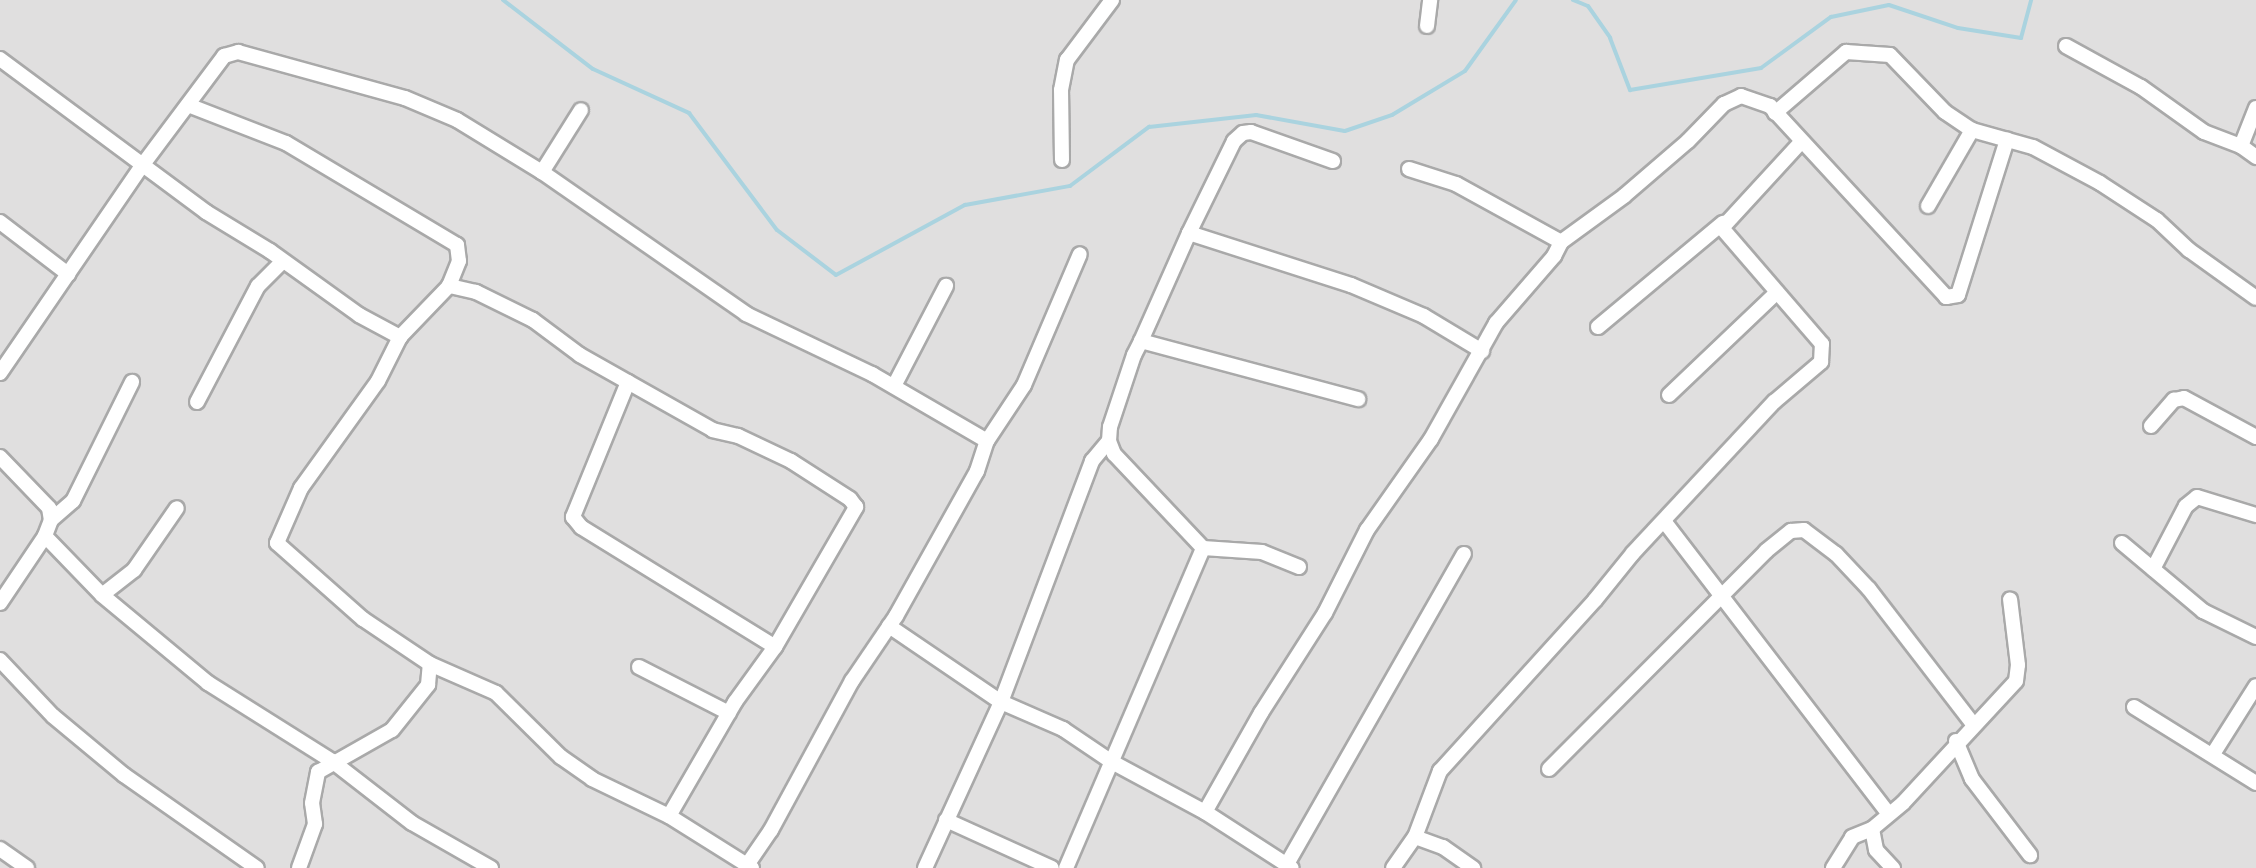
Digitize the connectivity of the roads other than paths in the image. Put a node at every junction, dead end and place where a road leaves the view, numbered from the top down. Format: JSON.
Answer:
{"nodes":[{"id":1,"x":1112,"y":0,"type":"edge"},
{"id":2,"x":1430,"y":0,"type":"edge"},
{"id":3,"x":1427,"y":26,"type":"dead end"},
{"id":4,"x":2066,"y":46,"type":"dead end"},
{"id":5,"x":0,"y":59,"type":"edge"},
{"id":6,"x":188,"y":105,"type":"junction"},
{"id":7,"x":2256,"y":108,"type":"edge"},
{"id":8,"x":581,"y":110,"type":"dead end"},
{"id":9,"x":1776,"y":112,"type":"junction"},
{"id":10,"x":1972,"y":130,"type":"junction"},
{"id":11,"x":2007,"y":140,"type":"junction"},
{"id":12,"x":1801,"y":142,"type":"junction"},
{"id":13,"x":2241,"y":146,"type":"junction"},
{"id":14,"x":2256,"y":157,"type":"edge"},
{"id":15,"x":1062,"y":160,"type":"dead end"},
{"id":16,"x":1333,"y":161,"type":"dead end"},
{"id":17,"x":144,"y":163,"type":"junction"},
{"id":18,"x":1409,"y":169,"type":"dead end"},
{"id":19,"x":542,"y":172,"type":"junction"},
{"id":20,"x":1928,"y":206,"type":"dead end"},
{"id":21,"x":0,"y":222,"type":"edge"},
{"id":22,"x":1723,"y":223,"type":"junction"},
{"id":23,"x":1189,"y":233,"type":"junction"},
{"id":24,"x":1561,"y":242,"type":"junction"},
{"id":25,"x":1080,"y":254,"type":"dead end"},
{"id":26,"x":283,"y":261,"type":"junction"},
{"id":27,"x":68,"y":274,"type":"junction"},
{"id":28,"x":449,"y":286,"type":"junction"},
{"id":29,"x":946,"y":286,"type":"dead end"},
{"id":30,"x":1777,"y":292,"type":"junction"},
{"id":31,"x":2256,"y":297,"type":"edge"},
{"id":32,"x":1598,"y":327,"type":"dead end"},
{"id":33,"x":400,"y":337,"type":"junction"},
{"id":34,"x":1141,"y":341,"type":"junction"},
{"id":35,"x":1482,"y":351,"type":"junction"},
{"id":36,"x":0,"y":373,"type":"edge"},
{"id":37,"x":132,"y":382,"type":"dead end"},
{"id":38,"x":628,"y":382,"type":"junction"},
{"id":39,"x":894,"y":386,"type":"junction"},
{"id":40,"x":1669,"y":394,"type":"dead end"},
{"id":41,"x":1358,"y":399,"type":"dead end"},
{"id":42,"x":197,"y":402,"type":"dead end"},
{"id":43,"x":2151,"y":426,"type":"dead end"},
{"id":44,"x":2256,"y":437,"type":"edge"},
{"id":45,"x":987,"y":441,"type":"junction"},
{"id":46,"x":1109,"y":441,"type":"junction"},
{"id":47,"x":0,"y":457,"type":"edge"},
{"id":48,"x":177,"y":508,"type":"dead end"},
{"id":49,"x":2256,"y":515,"type":"edge"},
{"id":50,"x":51,"y":520,"type":"junction"},
{"id":51,"x":1664,"y":521,"type":"junction"},
{"id":52,"x":45,"y":536,"type":"junction"},
{"id":53,"x":2122,"y":543,"type":"dead end"},
{"id":54,"x":1203,"y":548,"type":"junction"},
{"id":55,"x":1464,"y":554,"type":"dead end"},
{"id":56,"x":1299,"y":567,"type":"dead end"},
{"id":57,"x":2153,"y":569,"type":"junction"},
{"id":58,"x":102,"y":595,"type":"junction"},
{"id":59,"x":1722,"y":597,"type":"junction"},
{"id":60,"x":2010,"y":599,"type":"dead end"},
{"id":61,"x":0,"y":603,"type":"edge"},
{"id":62,"x":889,"y":626,"type":"junction"},
{"id":63,"x":2256,"y":637,"type":"edge"},
{"id":64,"x":775,"y":647,"type":"junction"},
{"id":65,"x":0,"y":660,"type":"edge"},
{"id":66,"x":430,"y":664,"type":"junction"},
{"id":67,"x":639,"y":667,"type":"dead end"},
{"id":68,"x":2256,"y":686,"type":"edge"},
{"id":69,"x":1001,"y":702,"type":"junction"},
{"id":70,"x":2134,"y":707,"type":"dead end"},
{"id":71,"x":729,"y":713,"type":"junction"},
{"id":72,"x":1973,"y":724,"type":"junction"},
{"id":73,"x":1956,"y":741,"type":"junction"},
{"id":74,"x":2213,"y":754,"type":"junction"},
{"id":75,"x":332,"y":761,"type":"junction"},
{"id":76,"x":1112,"y":762,"type":"junction"},
{"id":77,"x":1549,"y":769,"type":"dead end"},
{"id":78,"x":2256,"y":783,"type":"edge"},
{"id":79,"x":1205,"y":812,"type":"junction"},
{"id":80,"x":1888,"y":813,"type":"junction"},
{"id":81,"x":669,"y":816,"type":"junction"},
{"id":82,"x":946,"y":820,"type":"junction"},
{"id":83,"x":1872,"y":829,"type":"junction"},
{"id":84,"x":1415,"y":837,"type":"junction"},
{"id":85,"x":0,"y":849,"type":"edge"},
{"id":86,"x":2030,"y":855,"type":"dead end"},
{"id":87,"x":749,"y":866,"type":"edge"},
{"id":88,"x":1289,"y":866,"type":"edge"},
{"id":89,"x":27,"y":868,"type":"edge"},
{"id":90,"x":257,"y":868,"type":"edge"},
{"id":91,"x":299,"y":868,"type":"edge"},
{"id":92,"x":491,"y":868,"type":"edge"},
{"id":93,"x":925,"y":868,"type":"edge"},
{"id":94,"x":1052,"y":868,"type":"edge"},
{"id":95,"x":1066,"y":868,"type":"edge"},
{"id":96,"x":1393,"y":868,"type":"edge"},
{"id":97,"x":1473,"y":868,"type":"edge"},
{"id":98,"x":1833,"y":868,"type":"edge"},
{"id":99,"x":1893,"y":868,"type":"edge"}],
"edges":[{"from":1,"to":15,"type":"street"},
{"from":2,"to":3,"type":"street"},
{"from":4,"to":13,"type":"street"},
{"from":5,"to":17,"type":"street"},
{"from":6,"to":17,"type":"street"},
{"from":6,"to":19,"type":"street"},
{"from":6,"to":28,"type":"street"},
{"from":7,"to":13,"type":"street"},
{"from":8,"to":19,"type":"street"},
{"from":9,"to":10,"type":"street"},
{"from":9,"to":12,"type":"street"},
{"from":9,"to":24,"type":"street"},
{"from":10,"to":11,"type":"street"},
{"from":10,"to":20,"type":"street"},
{"from":11,"to":12,"type":"street"},
{"from":11,"to":31,"type":"street"},
{"from":12,"to":22,"type":"street"},
{"from":13,"to":14,"type":"street"},
{"from":16,"to":23,"type":"street"},
{"from":17,"to":26,"type":"street"},
{"from":17,"to":27,"type":"street"},
{"from":18,"to":24,"type":"street"},
{"from":19,"to":39,"type":"street"},
{"from":21,"to":27,"type":"street"},
{"from":22,"to":30,"type":"street"},
{"from":22,"to":32,"type":"street"},
{"from":23,"to":34,"type":"street"},
{"from":23,"to":35,"type":"street"},
{"from":24,"to":35,"type":"street"},
{"from":25,"to":45,"type":"street"},
{"from":26,"to":33,"type":"street"},
{"from":26,"to":42,"type":"street"},
{"from":27,"to":36,"type":"street"},
{"from":28,"to":33,"type":"street"},
{"from":28,"to":38,"type":"street"},
{"from":29,"to":39,"type":"street"},
{"from":30,"to":40,"type":"street"},
{"from":30,"to":51,"type":"street"},
{"from":33,"to":66,"type":"street"},
{"from":34,"to":41,"type":"street"},
{"from":34,"to":46,"type":"street"},
{"from":35,"to":79,"type":"street"},
{"from":37,"to":50,"type":"street"},
{"from":38,"to":64,"type":"street"},
{"from":38,"to":64,"type":"street"},
{"from":39,"to":45,"type":"street"},
{"from":43,"to":44,"type":"street"},
{"from":45,"to":62,"type":"street"},
{"from":46,"to":54,"type":"street"},
{"from":46,"to":69,"type":"street"},
{"from":47,"to":50,"type":"street"},
{"from":48,"to":58,"type":"street"},
{"from":49,"to":57,"type":"street"},
{"from":50,"to":52,"type":"street"},
{"from":51,"to":59,"type":"street"},
{"from":51,"to":84,"type":"street"},
{"from":52,"to":58,"type":"street"},
{"from":52,"to":61,"type":"street"},
{"from":53,"to":57,"type":"street"},
{"from":54,"to":56,"type":"street"},
{"from":54,"to":76,"type":"street"},
{"from":55,"to":88,"type":"street"},
{"from":57,"to":63,"type":"street"},
{"from":58,"to":75,"type":"street"},
{"from":59,"to":72,"type":"street"},
{"from":59,"to":77,"type":"street"},
{"from":59,"to":80,"type":"street"},
{"from":60,"to":72,"type":"street"},
{"from":62,"to":69,"type":"street"},
{"from":62,"to":87,"type":"street"},
{"from":64,"to":71,"type":"street"},
{"from":65,"to":90,"type":"street"},
{"from":66,"to":75,"type":"street"},
{"from":66,"to":81,"type":"street"},
{"from":67,"to":71,"type":"street"},
{"from":68,"to":74,"type":"street"},
{"from":69,"to":76,"type":"street"},
{"from":69,"to":82,"type":"street"},
{"from":70,"to":74,"type":"street"},
{"from":71,"to":81,"type":"street"},
{"from":72,"to":73,"type":"street"},
{"from":73,"to":80,"type":"street"},
{"from":73,"to":86,"type":"street"},
{"from":74,"to":78,"type":"street"},
{"from":75,"to":91,"type":"street"},
{"from":75,"to":92,"type":"street"},
{"from":76,"to":79,"type":"street"},
{"from":76,"to":95,"type":"street"},
{"from":79,"to":88,"type":"street"},
{"from":80,"to":83,"type":"street"},
{"from":81,"to":87,"type":"street"},
{"from":82,"to":93,"type":"street"},
{"from":82,"to":94,"type":"street"},
{"from":83,"to":98,"type":"street"},
{"from":83,"to":99,"type":"street"},
{"from":84,"to":96,"type":"street"},
{"from":84,"to":97,"type":"street"},
{"from":85,"to":89,"type":"street"}]}
